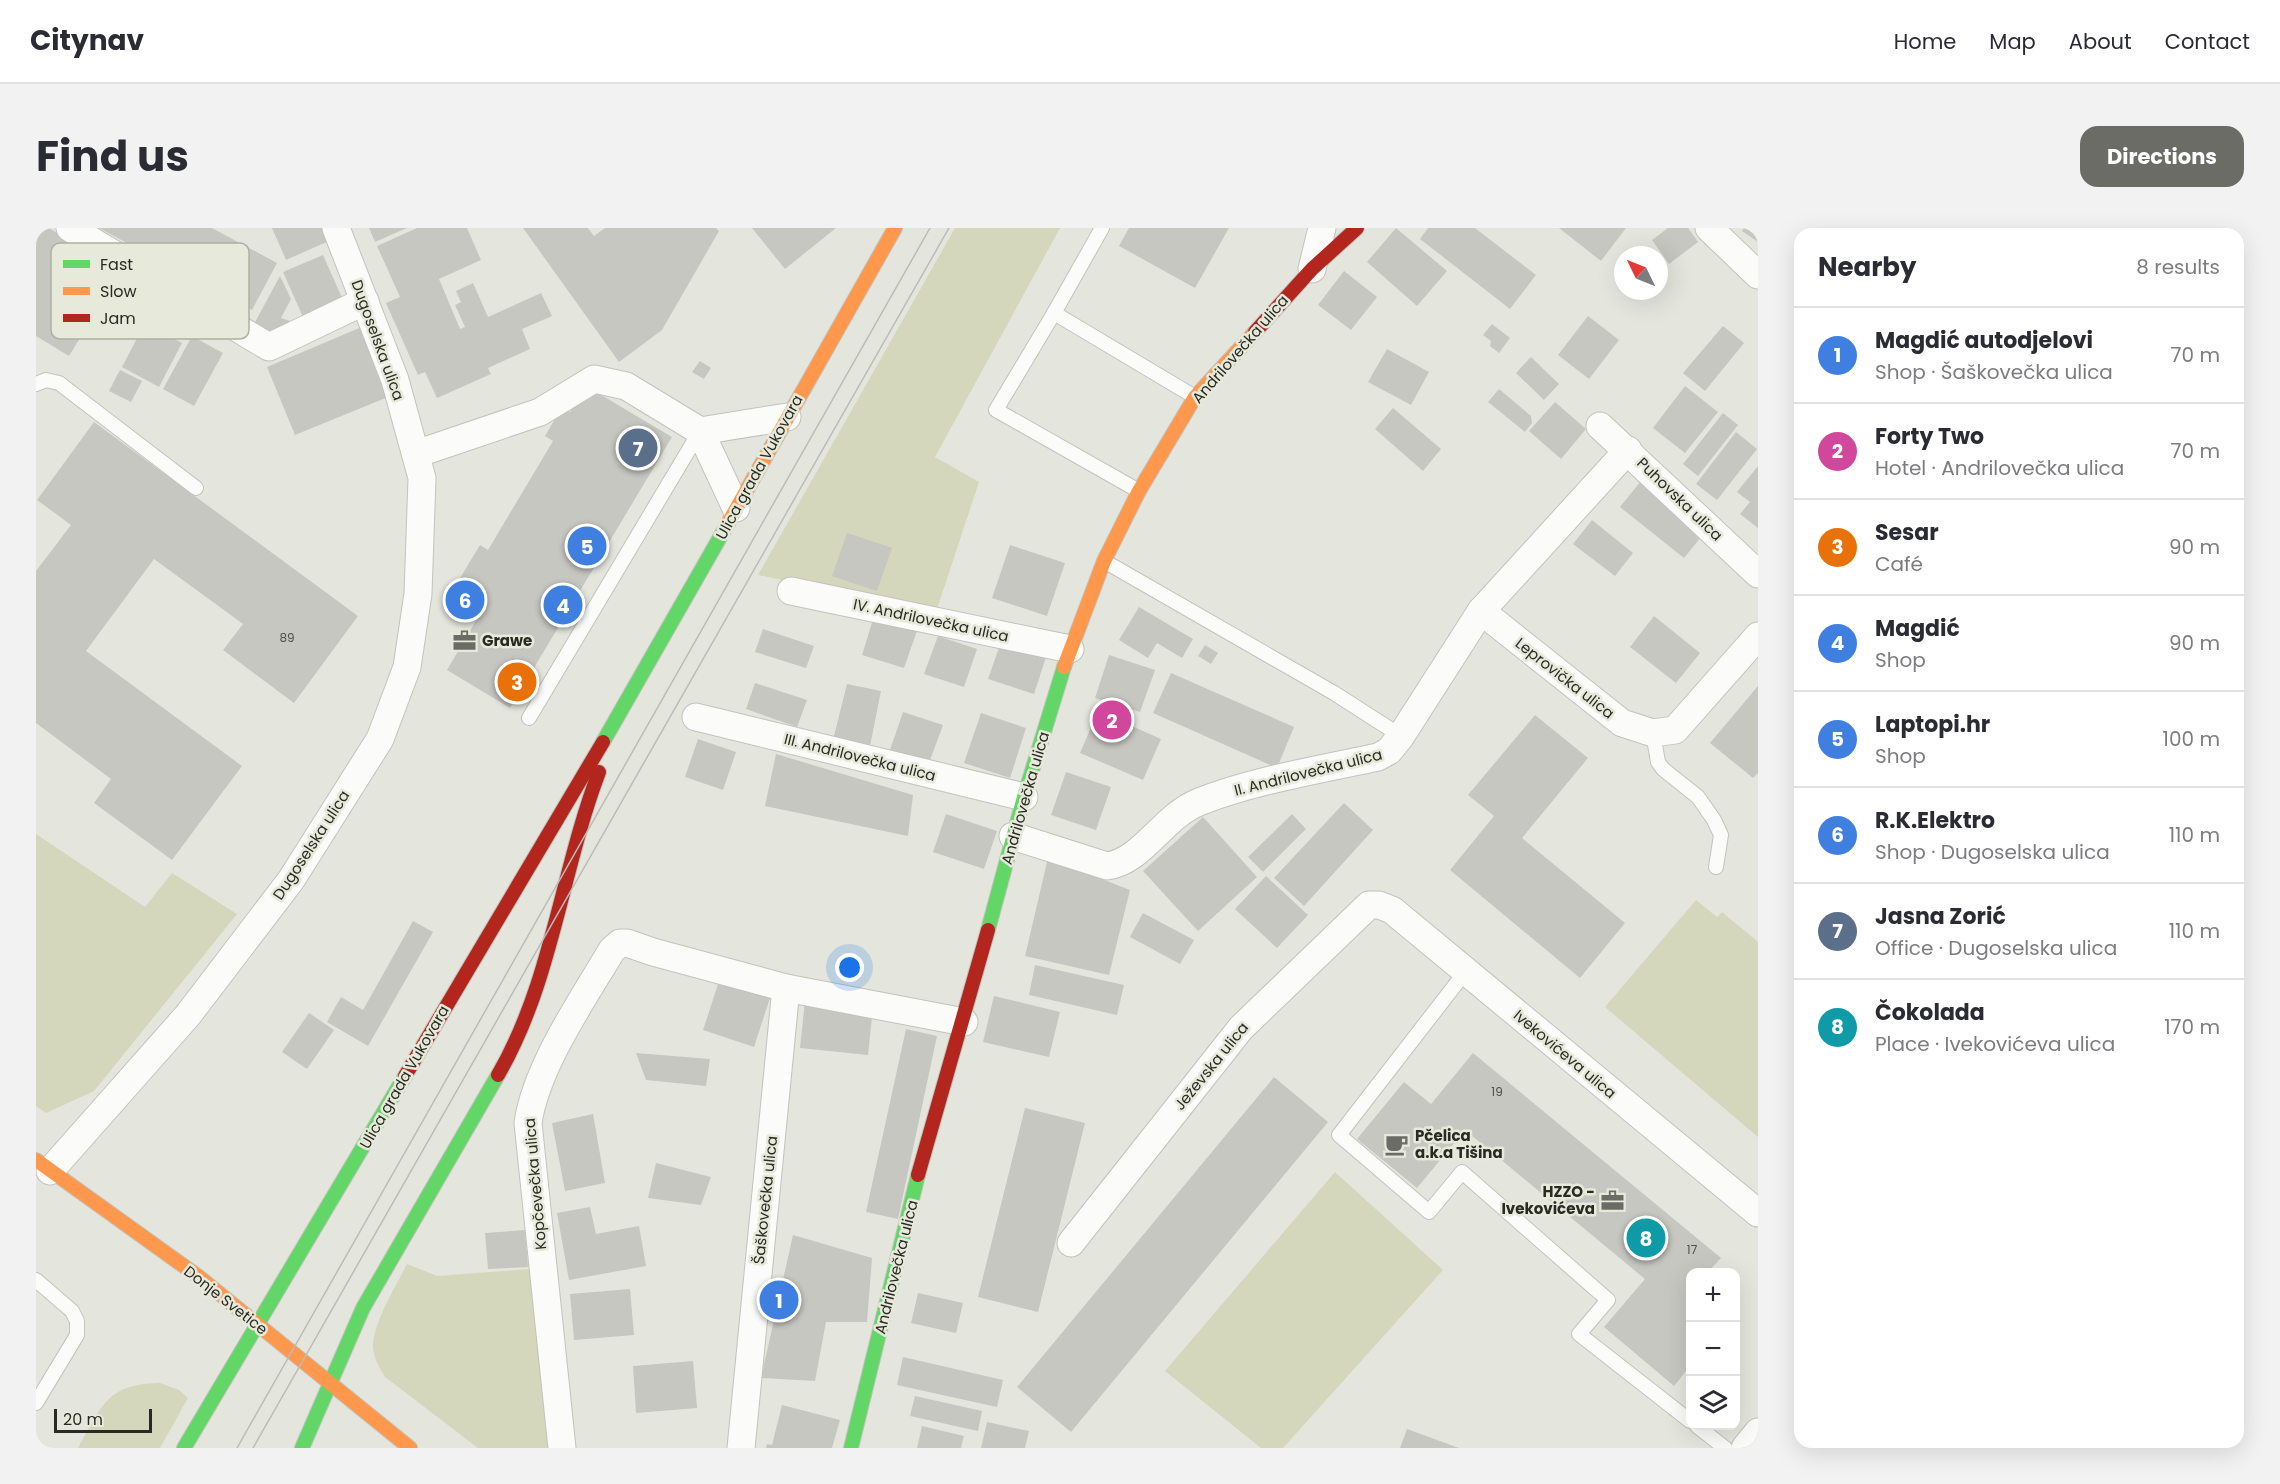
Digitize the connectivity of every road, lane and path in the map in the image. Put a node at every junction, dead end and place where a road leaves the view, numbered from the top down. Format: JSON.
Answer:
{"nodes":[{"id":1,"x":70,"y":228,"type":"edge"},
{"id":2,"x":336,"y":228,"type":"edge"},
{"id":3,"x":894,"y":228,"type":"edge"},
{"id":4,"x":1102,"y":228,"type":"edge"},
{"id":5,"x":1322,"y":228,"type":"edge"},
{"id":6,"x":1357,"y":228,"type":"edge"},
{"id":7,"x":1709,"y":228,"type":"edge"},
{"id":8,"x":95,"y":243,"type":"edge"},
{"id":9,"x":1312,"y":269,"type":"junction"},
{"id":10,"x":1758,"y":275,"type":"edge"},
{"id":11,"x":365,"y":302,"type":"junction"},
{"id":12,"x":1053,"y":313,"type":"junction"},
{"id":13,"x":249,"y":335,"type":"edge"},
{"id":14,"x":36,"y":384,"type":"edge"},
{"id":15,"x":1195,"y":397,"type":"junction"},
{"id":16,"x":787,"y":417,"type":"junction"},
{"id":17,"x":1600,"y":426,"type":"dead end"},
{"id":18,"x":700,"y":431,"type":"junction"},
{"id":19,"x":1628,"y":450,"type":"junction"},
{"id":20,"x":416,"y":454,"type":"junction"},
{"id":21,"x":196,"y":488,"type":"dead end"},
{"id":22,"x":1139,"y":492,"type":"junction"},
{"id":23,"x":736,"y":508,"type":"junction"},
{"id":24,"x":1104,"y":561,"type":"junction"},
{"id":25,"x":1758,"y":574,"type":"edge"},
{"id":26,"x":791,"y":591,"type":"dead end"},
{"id":27,"x":1481,"y":611,"type":"junction"},
{"id":28,"x":1758,"y":636,"type":"edge"},
{"id":29,"x":1070,"y":649,"type":"junction"},
{"id":30,"x":625,"y":706,"type":"junction"},
{"id":31,"x":696,"y":717,"type":"dead end"},
{"id":32,"x":529,"y":718,"type":"dead end"},
{"id":33,"x":1653,"y":733,"type":"junction"},
{"id":34,"x":1401,"y":736,"type":"junction"},
{"id":35,"x":1024,"y":797,"type":"junction"},
{"id":36,"x":1013,"y":836,"type":"junction"},
{"id":37,"x":1716,"y":867,"type":"dead end"},
{"id":38,"x":1369,"y":905,"type":"joint"},
{"id":39,"x":1466,"y":971,"type":"junction"},
{"id":40,"x":786,"y":988,"type":"junction"},
{"id":41,"x":964,"y":1022,"type":"junction"},
{"id":42,"x":43,"y":1165,"type":"edge"},
{"id":43,"x":1758,"y":1213,"type":"edge"},
{"id":44,"x":1071,"y":1243,"type":"dead end"},
{"id":45,"x":36,"y":1280,"type":"edge"},
{"id":46,"x":259,"y":1326,"type":"junction"},
{"id":47,"x":42,"y":1379,"type":"edge"},
{"id":48,"x":331,"y":1383,"type":"junction"},
{"id":49,"x":36,"y":1404,"type":"edge"},
{"id":50,"x":1686,"y":1418,"type":"edge"},
{"id":51,"x":1702,"y":1430,"type":"edge"},
{"id":52,"x":1758,"y":1432,"type":"edge"},
{"id":53,"x":184,"y":1448,"type":"edge"},
{"id":54,"x":302,"y":1448,"type":"edge"},
{"id":55,"x":410,"y":1448,"type":"edge"},
{"id":56,"x":562,"y":1448,"type":"edge"},
{"id":57,"x":741,"y":1448,"type":"edge"},
{"id":58,"x":851,"y":1448,"type":"edge"},
{"id":59,"x":1725,"y":1448,"type":"edge"},
{"id":60,"x":1745,"y":1448,"type":"edge"}],
"edges":[{"from":1,"to":8,"type":"street"},
{"from":2,"to":11,"type":"street","name":"Dugoselska ulica"},
{"from":3,"to":16,"type":"street","name":"Ulica grada Vukovara"},
{"from":4,"to":12,"type":"lane"},
{"from":5,"to":9,"type":"street"},
{"from":6,"to":9,"type":"street","name":"Andrilovečka ulica"},
{"from":7,"to":10,"type":"street"},
{"from":9,"to":15,"type":"street","name":"Andrilovečka ulica"},
{"from":11,"to":13,"type":"street"},
{"from":11,"to":20,"type":"street","name":"Dugoselska ulica"},
{"from":12,"to":15,"type":"lane"},
{"from":12,"to":22,"type":"lane"},
{"from":14,"to":21,"type":"lane"},
{"from":15,"to":22,"type":"street","name":"Andrilovečka ulica"},
{"from":16,"to":18,"type":"street"},
{"from":16,"to":23,"type":"street","name":"Ulica grada Vukovara"},
{"from":17,"to":19,"type":"street","name":"Puhovska ulica"},
{"from":18,"to":20,"type":"street"},
{"from":18,"to":23,"type":"street"},
{"from":18,"to":32,"type":"lane"},
{"from":19,"to":25,"type":"street","name":"Puhovska ulica"},
{"from":19,"to":27,"type":"street","name":"II. Andrilovečka ulica"},
{"from":20,"to":42,"type":"street","name":"Dugoselska ulica"},
{"from":22,"to":24,"type":"street","name":"Andrilovečka ulica"},
{"from":23,"to":30,"type":"street","name":"Ulica grada Vukovara"},
{"from":24,"to":29,"type":"street","name":"Andrilovečka ulica"},
{"from":24,"to":34,"type":"lane"},
{"from":26,"to":29,"type":"street","name":"IV. Andrilovečka ulica"},
{"from":27,"to":33,"type":"street","name":"Leprovička ulica"},
{"from":27,"to":34,"type":"street","name":"II. Andrilovečka ulica"},
{"from":28,"to":33,"type":"street"},
{"from":29,"to":35,"type":"street","name":"Andrilovečka ulica"},
{"from":30,"to":46,"type":"street","name":"Ulica grada Vukovara"},
{"from":30,"to":48,"type":"street","name":"Ulica grada Vukovara"},
{"from":31,"to":35,"type":"street","name":"III. Andrilovečka ulica"},
{"from":33,"to":37,"type":"lane"},
{"from":34,"to":36,"type":"street","name":"II. Andrilovečka ulica"},
{"from":35,"to":36,"type":"street","name":"Andrilovečka ulica"},
{"from":36,"to":41,"type":"street","name":"Andrilovečka ulica"},
{"from":38,"to":39,"type":"street","name":"Ivekovićeva ulica"},
{"from":38,"to":44,"type":"street","name":"Ježevska ulica"},
{"from":39,"to":43,"type":"street","name":"Ivekovićeva ulica"},
{"from":39,"to":50,"type":"lane"},
{"from":40,"to":41,"type":"street"},
{"from":40,"to":56,"type":"street","name":"Kopčevečka ulica"},
{"from":40,"to":57,"type":"street","name":"Šaškovečka ulica"},
{"from":41,"to":58,"type":"street","name":"Andrilovečka ulica"},
{"from":42,"to":46,"type":"street","name":"Donje Svetice"},
{"from":45,"to":47,"type":"lane"},
{"from":46,"to":48,"type":"street","name":"Donje Svetice"},
{"from":46,"to":53,"type":"street","name":"Ulica grada Vukovara"},
{"from":47,"to":49,"type":"lane"},
{"from":48,"to":54,"type":"street","name":"Ulica grada Vukovara"},
{"from":48,"to":55,"type":"street","name":"Donje Svetice"},
{"from":51,"to":59,"type":"lane"},
{"from":52,"to":60,"type":"street"}]}
